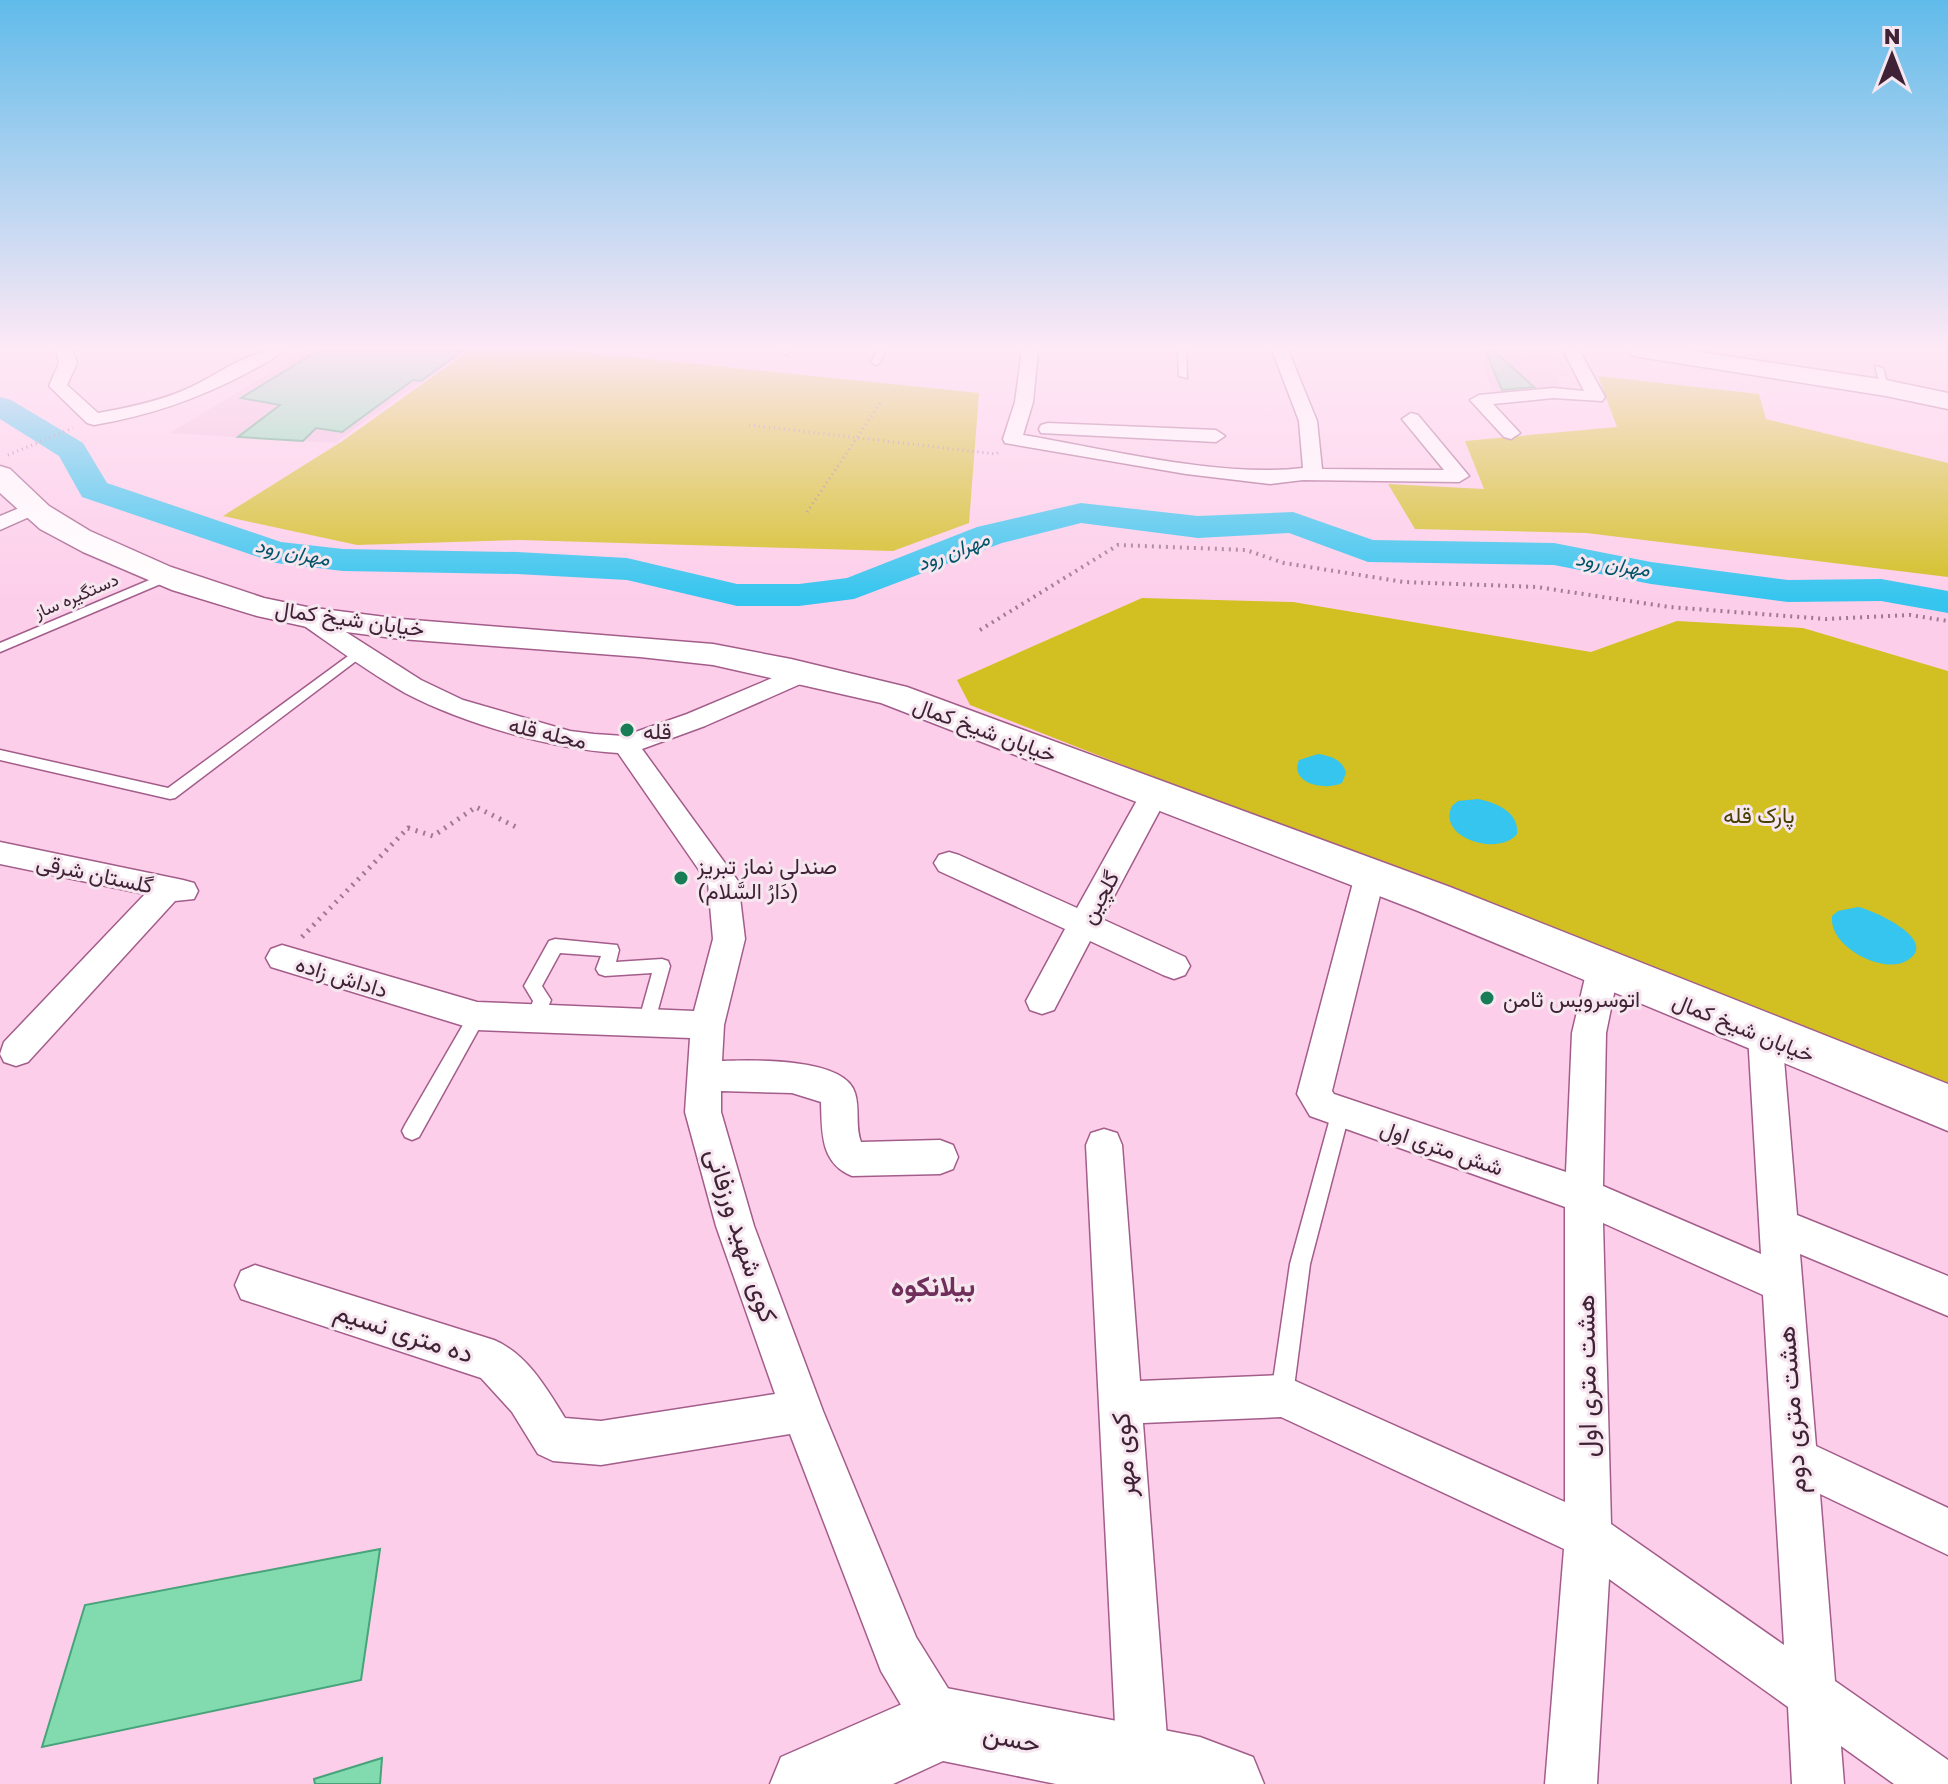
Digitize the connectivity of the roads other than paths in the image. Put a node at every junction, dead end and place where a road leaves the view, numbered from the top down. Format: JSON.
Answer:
{"nodes":[{"id":1,"x":1014,"y":433,"type":"edge"},
{"id":2,"x":1030,"y":433,"type":"edge"},
{"id":3,"x":1308,"y":433,"type":"edge"},
{"id":4,"x":1423,"y":433,"type":"edge"},
{"id":5,"x":1216,"y":436,"type":"dead end"},
{"id":6,"x":1310,"y":474,"type":"junction"},
{"id":7,"x":0,"y":475,"type":"edge"},
{"id":8,"x":15,"y":517,"type":"edge"},
{"id":9,"x":166,"y":577,"type":"junction"},
{"id":10,"x":305,"y":616,"type":"junction"},
{"id":11,"x":0,"y":648,"type":"edge"},
{"id":12,"x":359,"y":652,"type":"junction"},
{"id":13,"x":805,"y":673,"type":"junction"},
{"id":14,"x":626,"y":745,"type":"junction"},
{"id":15,"x":0,"y":755,"type":"edge"},
{"id":16,"x":1155,"y":793,"type":"junction"},
{"id":17,"x":0,"y":853,"type":"edge"},
{"id":18,"x":949,"y":863,"type":"dead end"},
{"id":19,"x":1370,"y":875,"type":"junction"},
{"id":20,"x":1083,"y":925,"type":"junction"},
{"id":21,"x":282,"y":958,"type":"road end"},
{"id":22,"x":1174,"y":966,"type":"dead end"},
{"id":23,"x":1603,"y":969,"type":"junction"},
{"id":24,"x":1042,"y":1001,"type":"dead end"},
{"id":25,"x":477,"y":1016,"type":"junction"},
{"id":26,"x":535,"y":1019,"type":"junction"},
{"id":27,"x":647,"y":1023,"type":"junction"},
{"id":28,"x":707,"y":1025,"type":"junction"},
{"id":29,"x":1765,"y":1035,"type":"junction"},
{"id":30,"x":16,"y":1052,"type":"dead end"},
{"id":31,"x":704,"y":1076,"type":"junction"},
{"id":32,"x":1948,"y":1108,"type":"edge"},
{"id":33,"x":1341,"y":1111,"type":"junction"},
{"id":34,"x":412,"y":1131,"type":"dead end"},
{"id":35,"x":1104,"y":1145,"type":"dead end"},
{"id":36,"x":940,"y":1157,"type":"dead end"},
{"id":37,"x":1584,"y":1196,"type":"junction"},
{"id":38,"x":1779,"y":1226,"type":"junction"},
{"id":39,"x":1783,"y":1284,"type":"junction"},
{"id":40,"x":255,"y":1285,"type":"dead end"},
{"id":41,"x":1948,"y":1296,"type":"edge"},
{"id":42,"x":1282,"y":1396,"type":"junction"},
{"id":43,"x":1120,"y":1403,"type":"junction"},
{"id":44,"x":802,"y":1411,"type":"junction"},
{"id":45,"x":1795,"y":1459,"type":"junction"},
{"id":46,"x":1948,"y":1532,"type":"edge"},
{"id":47,"x":1588,"y":1536,"type":"junction"},
{"id":48,"x":1812,"y":1697,"type":"junction"},
{"id":49,"x":941,"y":1724,"type":"junction"},
{"id":50,"x":1143,"y":1764,"type":"junction"},
{"id":51,"x":808,"y":1784,"type":"edge"},
{"id":52,"x":1226,"y":1784,"type":"edge"},
{"id":53,"x":1571,"y":1784,"type":"edge"},
{"id":54,"x":1818,"y":1784,"type":"edge"},
{"id":55,"x":1938,"y":1784,"type":"edge"}],
"edges":[{"from":1,"to":6,"type":"street"},
{"from":2,"to":5,"type":"street"},
{"from":3,"to":6,"type":"street"},
{"from":4,"to":6,"type":"street"},
{"from":7,"to":8,"type":"street","name":"خیابان شیخ کمال"},
{"from":8,"to":9,"type":"street","name":"خیابان شیخ کمال"},
{"from":9,"to":10,"type":"street","name":"خیابان شیخ کمال"},
{"from":9,"to":11,"type":"lane","name":"دستگیره ساز"},
{"from":10,"to":12,"type":"street","name":"محله قله"},
{"from":10,"to":13,"type":"street","name":"خیابان شیخ کمال"},
{"from":12,"to":14,"type":"street","name":"محله قله"},
{"from":12,"to":15,"type":"lane"},
{"from":13,"to":14,"type":"street","name":"محله قله"},
{"from":13,"to":16,"type":"street","name":"خیابان شیخ کمال"},
{"from":14,"to":28,"type":"street","name":"کوی شهید ورزفانی"},
{"from":16,"to":19,"type":"street","name":"خیابان شیخ کمال"},
{"from":16,"to":20,"type":"street","name":"گلچین"},
{"from":17,"to":30,"type":"street","name":"گلستان شرقی"},
{"from":18,"to":20,"type":"street"},
{"from":19,"to":23,"type":"street","name":"خیابان شیخ کمال"},
{"from":19,"to":33,"type":"street","name":"شش متری اول"},
{"from":20,"to":22,"type":"street"},
{"from":20,"to":24,"type":"street","name":"گلچین"},
{"from":21,"to":25,"type":"street","name":"داداش زاده"},
{"from":23,"to":29,"type":"street","name":"خیابان شیخ کمال"},
{"from":23,"to":37,"type":"street","name":"هشت متری اول"},
{"from":25,"to":26,"type":"street","name":"داداش زاده"},
{"from":25,"to":34,"type":"lane"},
{"from":26,"to":27,"type":"street","name":"داداش زاده"},
{"from":26,"to":27,"type":"lane"},
{"from":27,"to":28,"type":"street","name":"داداش زاده"},
{"from":28,"to":31,"type":"street","name":"کوی شهید ورزفانی"},
{"from":29,"to":32,"type":"street","name":"خیابان شیخ کمال"},
{"from":29,"to":38,"type":"street","name":"هشت متری دوم"},
{"from":31,"to":36,"type":"street"},
{"from":31,"to":44,"type":"street","name":"کوی شهید ورزفانی"},
{"from":33,"to":37,"type":"street","name":"شش متری اول"},
{"from":33,"to":42,"type":"lane"},
{"from":35,"to":43,"type":"street","name":"کوی مهر"},
{"from":37,"to":39,"type":"street","name":"شش متری اول"},
{"from":37,"to":47,"type":"street","name":"هشت متری اول"},
{"from":38,"to":39,"type":"street","name":"هشت متری دوم"},
{"from":38,"to":41,"type":"street"},
{"from":39,"to":45,"type":"street","name":"هشت متری دوم"},
{"from":40,"to":44,"type":"street","name":"ده متری نسیم"},
{"from":42,"to":43,"type":"street"},
{"from":42,"to":47,"type":"street"},
{"from":43,"to":50,"type":"street","name":"کوی مهر"},
{"from":44,"to":49,"type":"street","name":"کوی شهید ورزفانی"},
{"from":45,"to":46,"type":"street"},
{"from":45,"to":48,"type":"street","name":"هشت متری دوم"},
{"from":47,"to":48,"type":"street"},
{"from":47,"to":53,"type":"street","name":"هشت متری اول"},
{"from":48,"to":54,"type":"street","name":"هشت متری دوم"},
{"from":48,"to":55,"type":"street"},
{"from":49,"to":50,"type":"street","name":"حسن"},
{"from":49,"to":51,"type":"street"},
{"from":50,"to":52,"type":"street","name":"حسن"}]}
